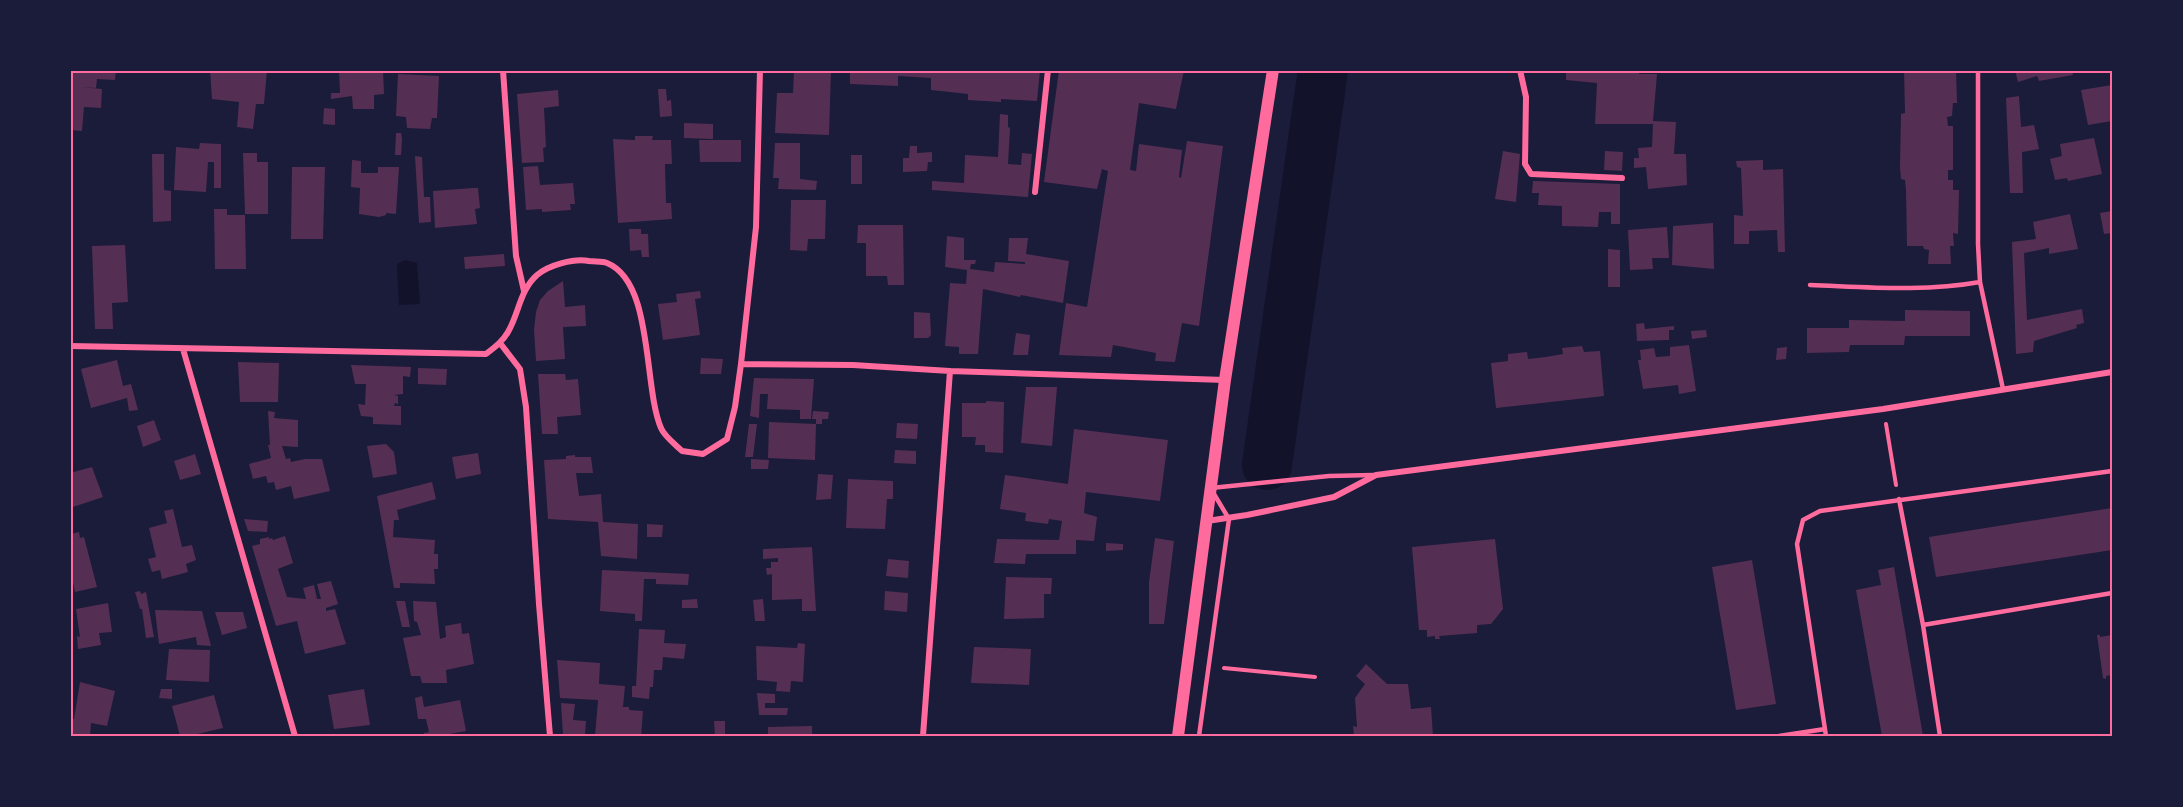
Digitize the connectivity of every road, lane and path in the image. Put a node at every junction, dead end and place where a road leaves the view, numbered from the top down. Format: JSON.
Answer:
{"nodes":[{"id":1,"x":503,"y":70,"type":"edge"},
{"id":2,"x":760,"y":70,"type":"edge"},
{"id":3,"x":1048,"y":70,"type":"edge"},
{"id":4,"x":1273,"y":70,"type":"edge"},
{"id":5,"x":1520,"y":70,"type":"edge"},
{"id":6,"x":1978,"y":70,"type":"edge"},
{"id":7,"x":1622,"y":178,"type":"dead end"},
{"id":8,"x":1035,"y":192,"type":"dead end"},
{"id":9,"x":1980,"y":282,"type":"junction"},
{"id":10,"x":1810,"y":285,"type":"dead end"},
{"id":11,"x":524,"y":291,"type":"junction"},
{"id":12,"x":500,"y":343,"type":"junction"},
{"id":13,"x":70,"y":346,"type":"edge"},
{"id":14,"x":183,"y":349,"type":"junction"},
{"id":15,"x":741,"y":364,"type":"junction"},
{"id":16,"x":950,"y":371,"type":"junction"},
{"id":17,"x":2112,"y":372,"type":"edge"},
{"id":18,"x":1225,"y":380,"type":"junction"},
{"id":19,"x":2003,"y":389,"type":"junction"},
{"id":20,"x":1883,"y":409,"type":"junction"},
{"id":21,"x":2112,"y":471,"type":"edge"},
{"id":22,"x":1376,"y":475,"type":"junction"},
{"id":23,"x":1210,"y":488,"type":"junction"},
{"id":24,"x":1899,"y":500,"type":"junction"},
{"id":25,"x":1228,"y":519,"type":"junction"},
{"id":26,"x":1205,"y":521,"type":"junction"},
{"id":27,"x":2112,"y":593,"type":"edge"},
{"id":28,"x":1923,"y":625,"type":"junction"},
{"id":29,"x":1315,"y":677,"type":"dead end"},
{"id":30,"x":1222,"y":679,"type":"dead end"},
{"id":31,"x":1825,"y":729,"type":"junction"},
{"id":32,"x":295,"y":736,"type":"edge"},
{"id":33,"x":550,"y":736,"type":"edge"},
{"id":34,"x":923,"y":736,"type":"edge"},
{"id":35,"x":1178,"y":736,"type":"edge"},
{"id":36,"x":1199,"y":736,"type":"edge"},
{"id":37,"x":1779,"y":736,"type":"edge"},
{"id":38,"x":1826,"y":736,"type":"edge"},
{"id":39,"x":1940,"y":736,"type":"edge"}],
"edges":[{"from":1,"to":11,"type":"street"},
{"from":2,"to":15,"type":"street"},
{"from":3,"to":8,"type":"street"},
{"from":4,"to":18,"type":"main road"},
{"from":5,"to":7,"type":"street"},
{"from":6,"to":9,"type":"lane"},
{"from":9,"to":10,"type":"lane"},
{"from":9,"to":19,"type":"lane"},
{"from":11,"to":12,"type":"street"},
{"from":11,"to":15,"type":"street"},
{"from":12,"to":14,"type":"street"},
{"from":12,"to":33,"type":"street"},
{"from":13,"to":14,"type":"street"},
{"from":14,"to":32,"type":"street"},
{"from":15,"to":16,"type":"street"},
{"from":16,"to":18,"type":"street"},
{"from":16,"to":34,"type":"street"},
{"from":17,"to":19,"type":"street"},
{"from":18,"to":23,"type":"main road"},
{"from":19,"to":20,"type":"street"},
{"from":20,"to":22,"type":"street"},
{"from":20,"to":24,"type":"path"},
{"from":21,"to":24,"type":"lane"},
{"from":22,"to":23,"type":"lane"},
{"from":22,"to":25,"type":"street"},
{"from":23,"to":25,"type":"lane"},
{"from":23,"to":26,"type":"main road"},
{"from":24,"to":28,"type":"lane"},
{"from":24,"to":31,"type":"lane"},
{"from":25,"to":26,"type":"street"},
{"from":25,"to":36,"type":"lane"},
{"from":26,"to":35,"type":"main road"},
{"from":27,"to":28,"type":"lane"},
{"from":28,"to":39,"type":"lane"},
{"from":29,"to":30,"type":"path"},
{"from":31,"to":37,"type":"lane"},
{"from":31,"to":38,"type":"lane"}]}
